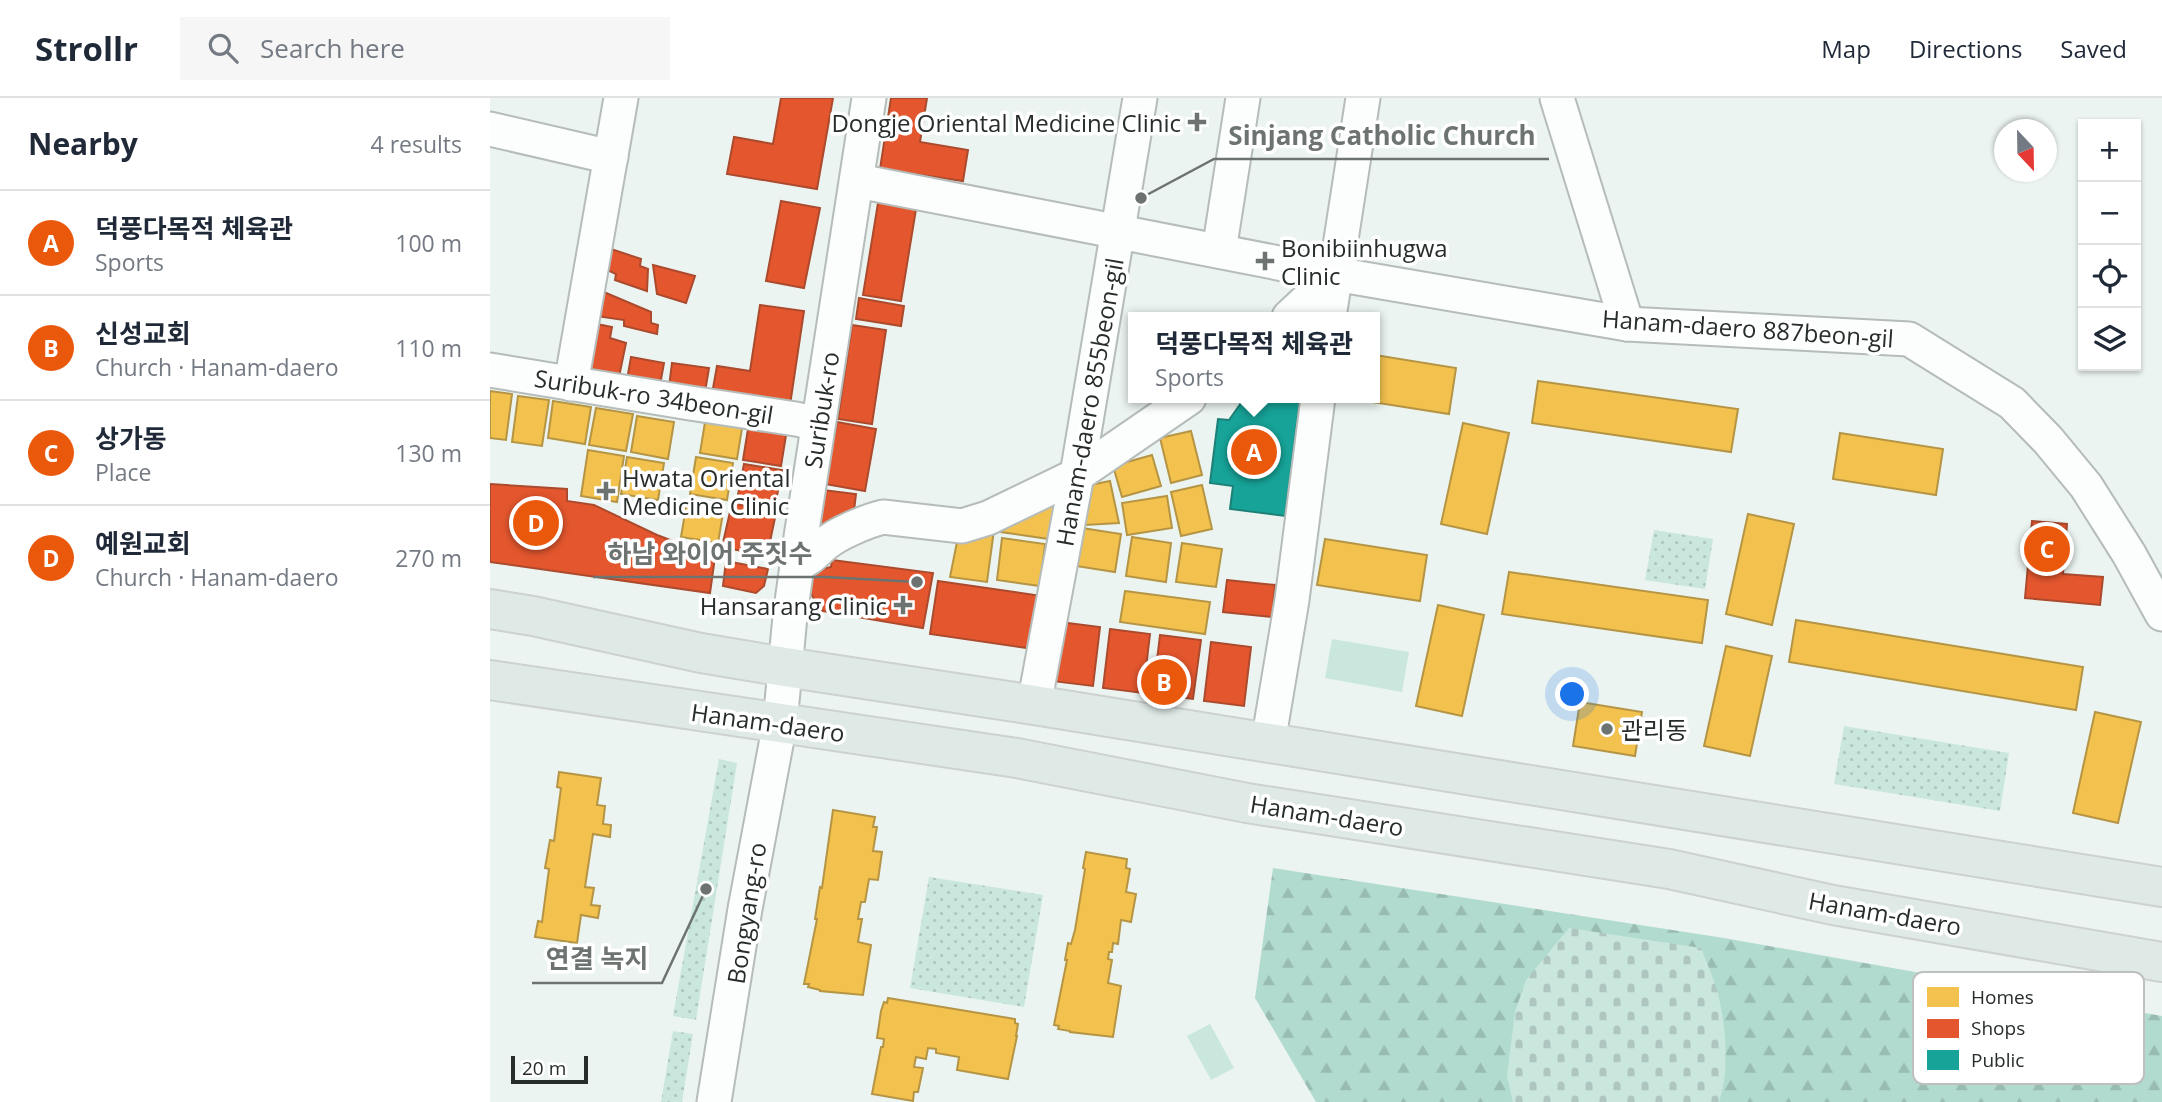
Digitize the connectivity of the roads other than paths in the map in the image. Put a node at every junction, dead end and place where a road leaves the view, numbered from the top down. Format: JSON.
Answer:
{"nodes":[{"id":1,"x":621,"y":98,"type":"edge"},
{"id":2,"x":869,"y":98,"type":"edge"},
{"id":3,"x":1140,"y":98,"type":"edge"},
{"id":4,"x":1243,"y":98,"type":"edge"},
{"id":5,"x":1363,"y":98,"type":"edge"},
{"id":6,"x":1557,"y":98,"type":"edge"},
{"id":7,"x":490,"y":129,"type":"edge"},
{"id":8,"x":611,"y":157,"type":"junction"},
{"id":9,"x":858,"y":181,"type":"junction"},
{"id":10,"x":1118,"y":232,"type":"junction"},
{"id":11,"x":1219,"y":251,"type":"junction"},
{"id":12,"x":1335,"y":274,"type":"junction"},
{"id":13,"x":1294,"y":312,"type":"edge"},
{"id":14,"x":1330,"y":312,"type":"edge"},
{"id":15,"x":1627,"y":324,"type":"junction"},
{"id":16,"x":490,"y":370,"type":"edge"},
{"id":17,"x":571,"y":384,"type":"junction"},
{"id":18,"x":1182,"y":403,"type":"edge"},
{"id":19,"x":1317,"y":403,"type":"edge"},
{"id":20,"x":818,"y":424,"type":"junction"},
{"id":21,"x":1077,"y":475,"type":"junction"},
{"id":22,"x":797,"y":564,"type":"junction"},
{"id":23,"x":490,"y":609,"type":"edge"},
{"id":24,"x":2162,"y":614,"type":"edge"},
{"id":25,"x":785,"y":667,"type":"junction"},
{"id":26,"x":490,"y":680,"type":"edge"},
{"id":27,"x":1034,"y":705,"type":"junction"},
{"id":28,"x":780,"y":723,"type":"junction"},
{"id":29,"x":1268,"y":743,"type":"junction"},
{"id":30,"x":2162,"y":887,"type":"edge"},
{"id":31,"x":2162,"y":962,"type":"edge"},
{"id":32,"x":714,"y":1102,"type":"edge"}],
"edges":[{"from":1,"to":8,"type":"street"},
{"from":2,"to":9,"type":"street","name":"Suribuk-ro"},
{"from":3,"to":10,"type":"street","name":"Hanam-daero 855beon-gil"},
{"from":4,"to":11,"type":"street"},
{"from":5,"to":12,"type":"street"},
{"from":6,"to":15,"type":"street"},
{"from":7,"to":8,"type":"street"},
{"from":8,"to":17,"type":"street"},
{"from":9,"to":10,"type":"street","name":"Hanam-daero 887beon-gil"},
{"from":9,"to":20,"type":"street","name":"Suribuk-ro"},
{"from":10,"to":11,"type":"street","name":"Hanam-daero 887beon-gil"},
{"from":10,"to":21,"type":"street","name":"Hanam-daero 855beon-gil"},
{"from":11,"to":12,"type":"street","name":"Hanam-daero 887beon-gil"},
{"from":12,"to":13,"type":"street"},
{"from":12,"to":14,"type":"street"},
{"from":12,"to":15,"type":"street","name":"Hanam-daero 887beon-gil"},
{"from":15,"to":24,"type":"street","name":"Hanam-daero 887beon-gil"},
{"from":16,"to":17,"type":"street","name":"Suribuk-ro 34beon-gil"},
{"from":17,"to":20,"type":"street","name":"Suribuk-ro 34beon-gil"},
{"from":18,"to":21,"type":"street"},
{"from":19,"to":29,"type":"street"},
{"from":20,"to":22,"type":"street","name":"Suribuk-ro"},
{"from":21,"to":22,"type":"street"},
{"from":21,"to":27,"type":"street","name":"Hanam-daero 855beon-gil"},
{"from":22,"to":25,"type":"street","name":"Suribuk-ro"},
{"from":23,"to":25,"type":"main road"},
{"from":25,"to":27,"type":"main road"},
{"from":25,"to":28,"type":"street","name":"Suribuk-ro"},
{"from":26,"to":28,"type":"main road","name":"Hanam-daero"},
{"from":27,"to":29,"type":"main road"},
{"from":28,"to":31,"type":"main road","name":"Hanam-daero"},
{"from":28,"to":32,"type":"street","name":"Bongyang-ro"},
{"from":29,"to":30,"type":"main road"}]}
